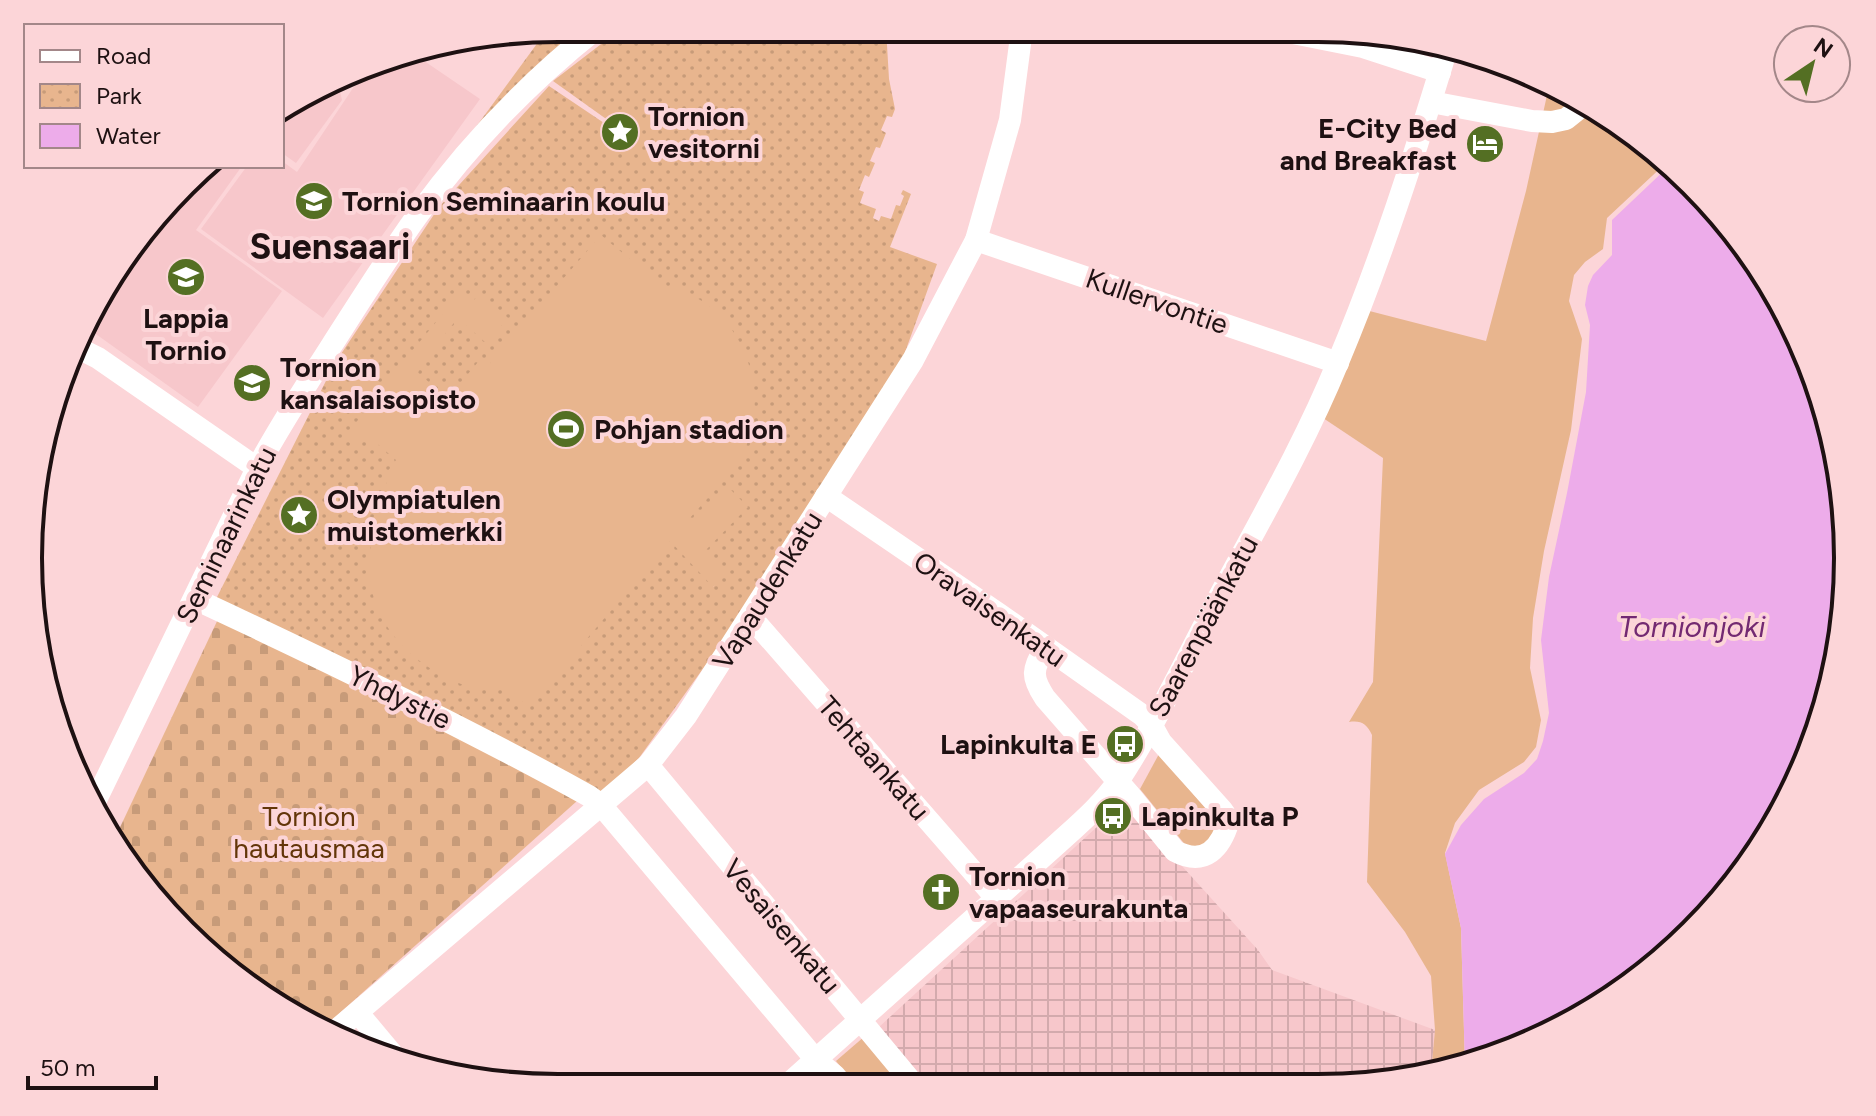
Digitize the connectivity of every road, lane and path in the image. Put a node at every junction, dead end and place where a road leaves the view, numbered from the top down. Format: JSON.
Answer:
{"nodes":[{"id":1,"x":581,"y":42,"type":"edge"},
{"id":2,"x":1020,"y":42,"type":"edge"},
{"id":3,"x":1341,"y":43,"type":"edge"},
{"id":4,"x":1444,"y":58,"type":"edge"},
{"id":5,"x":1440,"y":72,"type":"junction"},
{"id":6,"x":1431,"y":102,"type":"junction"},
{"id":7,"x":1576,"y":111,"type":"edge"},
{"id":8,"x":976,"y":240,"type":"junction"},
{"id":9,"x":84,"y":354,"type":"edge"},
{"id":10,"x":1338,"y":363,"type":"junction"},
{"id":11,"x":257,"y":468,"type":"junction"},
{"id":12,"x":826,"y":496,"type":"junction"},
{"id":13,"x":195,"y":599,"type":"junction"},
{"id":14,"x":751,"y":617,"type":"junction"},
{"id":15,"x":1045,"y":648,"type":"junction"},
{"id":16,"x":1151,"y":724,"type":"junction"},
{"id":17,"x":648,"y":765,"type":"junction"},
{"id":18,"x":1118,"y":781,"type":"junction"},
{"id":19,"x":99,"y":794,"type":"edge"},
{"id":20,"x":601,"y":805,"type":"junction"},
{"id":21,"x":997,"y":899,"type":"junction"},
{"id":22,"x":358,"y":1013,"type":"junction"},
{"id":23,"x":860,"y":1020,"type":"junction"},
{"id":24,"x":342,"y":1026,"type":"edge"},
{"id":25,"x":384,"y":1044,"type":"edge"},
{"id":26,"x":816,"y":1060,"type":"junction"},
{"id":27,"x":800,"y":1074,"type":"edge"},
{"id":28,"x":833,"y":1074,"type":"edge"},
{"id":29,"x":905,"y":1074,"type":"edge"}],
"edges":[{"from":1,"to":11,"type":"street","name":"Seminaarinkatu"},
{"from":2,"to":8,"type":"street","name":"Vapaudenkatu"},
{"from":3,"to":5,"type":"street"},
{"from":4,"to":5,"type":"street","name":"Saarenpäänkatu"},
{"from":5,"to":6,"type":"street","name":"Saarenpäänkatu"},
{"from":6,"to":7,"type":"street"},
{"from":6,"to":10,"type":"street","name":"Saarenpäänkatu"},
{"from":8,"to":10,"type":"street","name":"Kullervontie"},
{"from":8,"to":12,"type":"street","name":"Vapaudenkatu"},
{"from":9,"to":11,"type":"street"},
{"from":10,"to":16,"type":"street","name":"Saarenpäänkatu"},
{"from":11,"to":13,"type":"street","name":"Seminaarinkatu"},
{"from":12,"to":14,"type":"street","name":"Vapaudenkatu"},
{"from":12,"to":15,"type":"street","name":"Oravaisenkatu"},
{"from":13,"to":19,"type":"street","name":"Seminaarinkatu"},
{"from":13,"to":20,"type":"street","name":"Yhdystie"},
{"from":14,"to":17,"type":"street","name":"Vapaudenkatu"},
{"from":14,"to":21,"type":"street","name":"Tehtaankatu"},
{"from":15,"to":16,"type":"street","name":"Oravaisenkatu"},
{"from":15,"to":18,"type":"street"},
{"from":16,"to":18,"type":"street","name":"Saarenpäänkatu"},
{"from":16,"to":18,"type":"street","name":"Oravaisenkatu"},
{"from":17,"to":20,"type":"street","name":"Vapaudenkatu"},
{"from":17,"to":23,"type":"street","name":"Vesaisenkatu"},
{"from":18,"to":21,"type":"street","name":"Saarenpäänkatu"},
{"from":20,"to":22,"type":"street","name":"Vapaudenkatu"},
{"from":20,"to":26,"type":"street"},
{"from":21,"to":23,"type":"street","name":"Saarenpäänkatu"},
{"from":22,"to":24,"type":"street","name":"Vapaudenkatu"},
{"from":22,"to":25,"type":"street"},
{"from":23,"to":26,"type":"street","name":"Saarenpäänkatu"},
{"from":23,"to":29,"type":"street","name":"Vesaisenkatu"},
{"from":26,"to":27,"type":"street","name":"Saarenpäänkatu"},
{"from":26,"to":28,"type":"street"}]}
